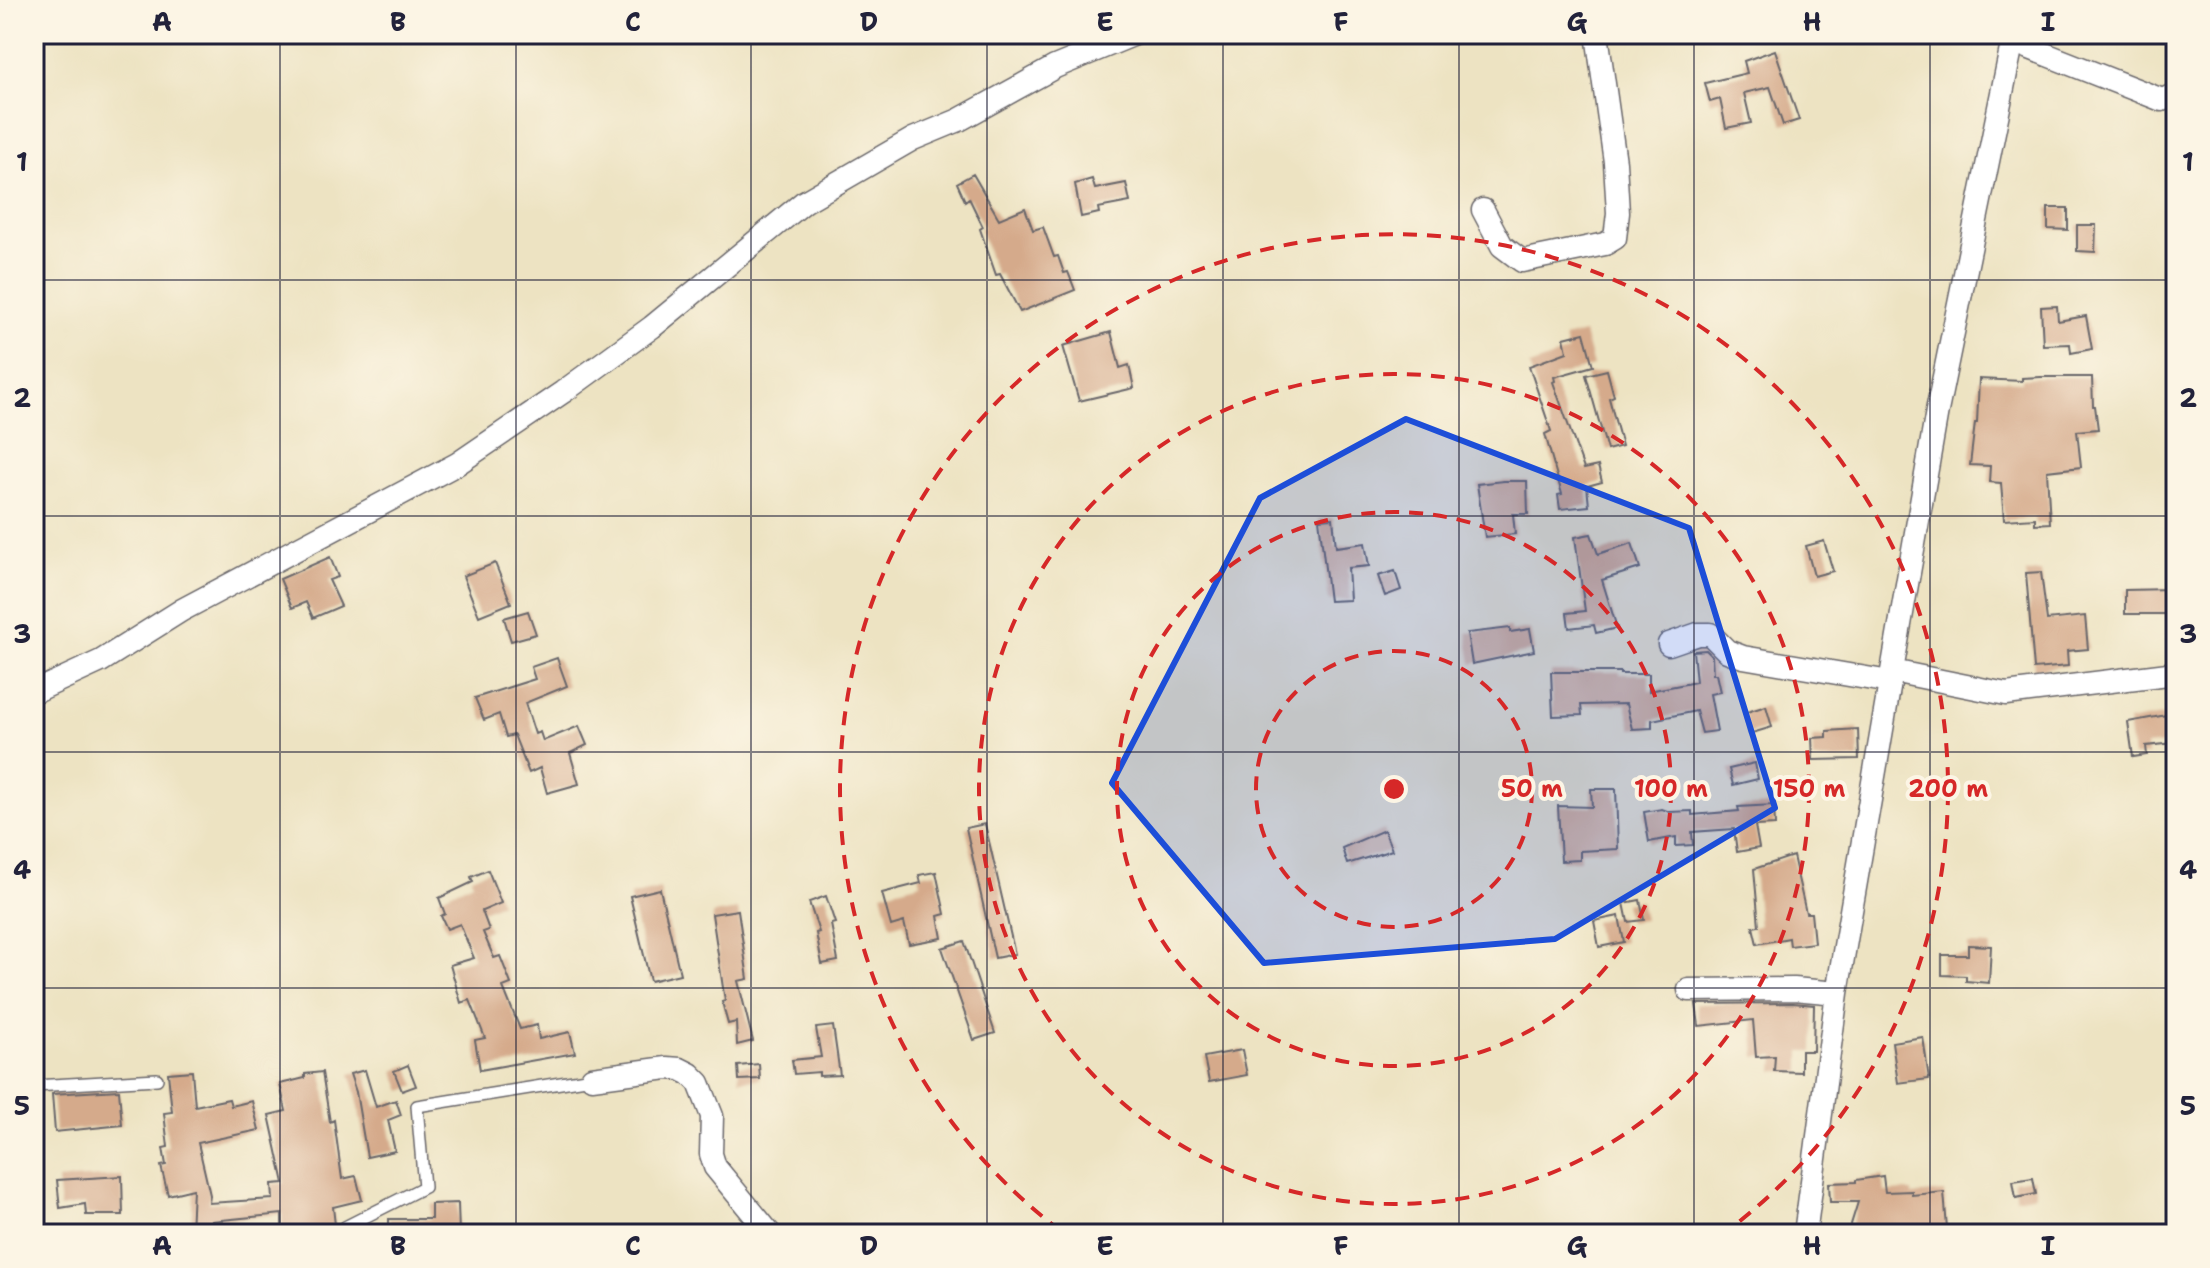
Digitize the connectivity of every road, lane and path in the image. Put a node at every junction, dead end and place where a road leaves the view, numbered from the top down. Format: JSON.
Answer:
{"nodes":[{"id":1,"x":1135,"y":34,"type":"edge"},
{"id":2,"x":1597,"y":34,"type":"edge"},
{"id":3,"x":2013,"y":38,"type":"edge"},
{"id":4,"x":2176,"y":94,"type":"edge"},
{"id":5,"x":1483,"y":210,"type":"dead end"},
{"id":6,"x":1669,"y":644,"type":"dead end"},
{"id":7,"x":2176,"y":673,"type":"edge"},
{"id":8,"x":1891,"y":676,"type":"junction"},
{"id":9,"x":34,"y":692,"type":"edge"},
{"id":10,"x":1689,"y":990,"type":"dead end"},
{"id":11,"x":1837,"y":993,"type":"junction"},
{"id":12,"x":592,"y":1078,"type":"joint"},
{"id":13,"x":157,"y":1079,"type":"dead end"},
{"id":14,"x":34,"y":1086,"type":"edge"},
{"id":15,"x":345,"y":1227,"type":"dead end"},
{"id":16,"x":770,"y":1234,"type":"edge"},
{"id":17,"x":1805,"y":1234,"type":"edge"}],
"edges":[{"from":1,"to":9,"type":"street"},
{"from":2,"to":5,"type":"street"},
{"from":3,"to":4,"type":"street"},
{"from":3,"to":8,"type":"street"},
{"from":6,"to":8,"type":"street"},
{"from":7,"to":8,"type":"street"},
{"from":8,"to":11,"type":"street"},
{"from":10,"to":11,"type":"street"},
{"from":11,"to":17,"type":"street"},
{"from":12,"to":15,"type":"lane"},
{"from":12,"to":16,"type":"street"},
{"from":13,"to":14,"type":"lane"}]}
